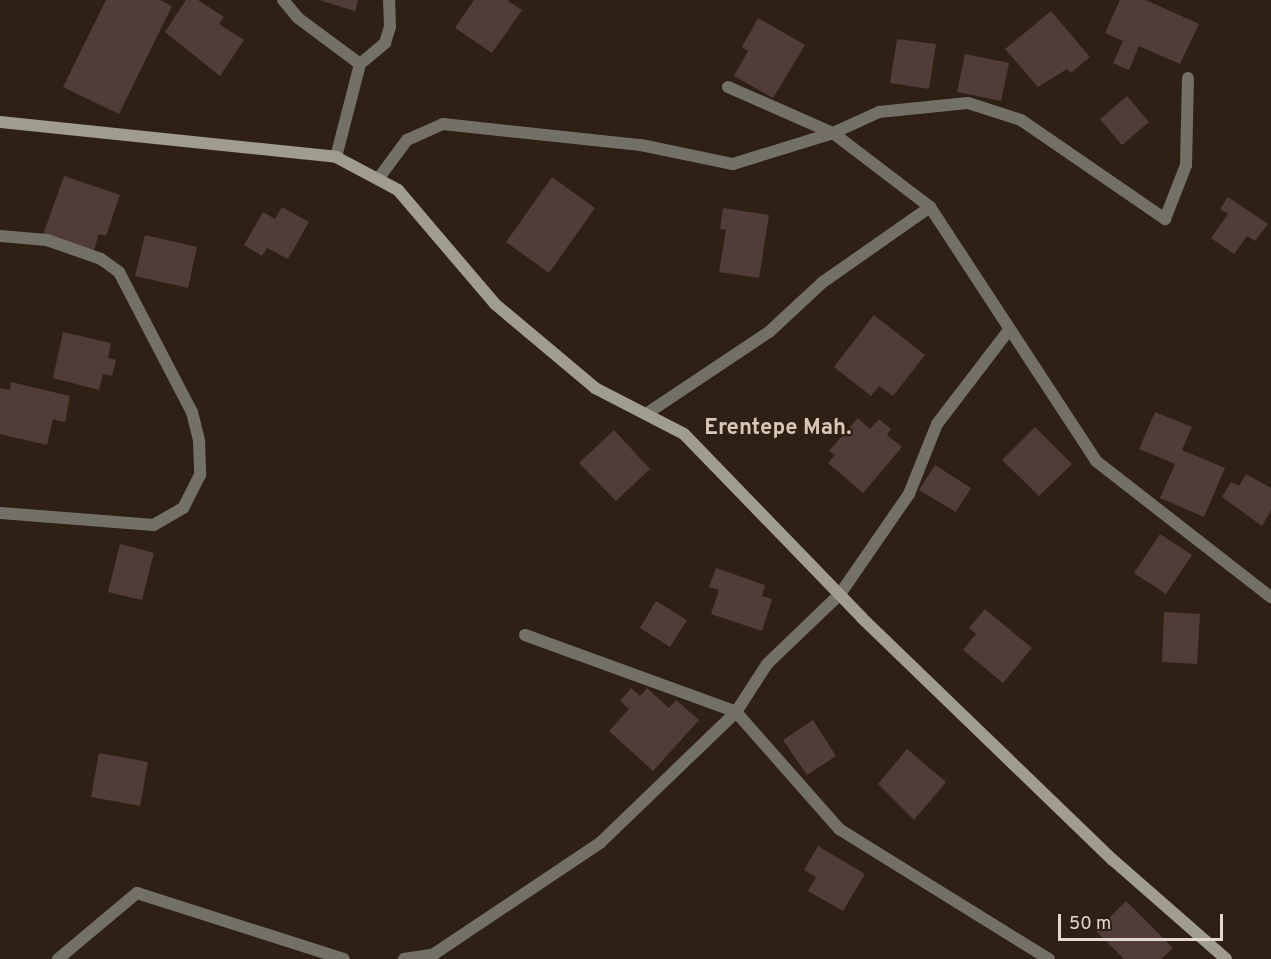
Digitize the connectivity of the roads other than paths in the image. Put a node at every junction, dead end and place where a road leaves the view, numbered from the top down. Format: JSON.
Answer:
{"nodes":[{"id":1,"x":283,"y":0,"type":"edge"},
{"id":2,"x":389,"y":0,"type":"edge"},
{"id":3,"x":360,"y":64,"type":"junction"},
{"id":4,"x":1188,"y":78,"type":"dead end"},
{"id":5,"x":728,"y":87,"type":"dead end"},
{"id":6,"x":0,"y":122,"type":"edge"},
{"id":7,"x":833,"y":134,"type":"junction"},
{"id":8,"x":336,"y":157,"type":"junction"},
{"id":9,"x":378,"y":179,"type":"junction"},
{"id":10,"x":930,"y":207,"type":"junction"},
{"id":11,"x":0,"y":236,"type":"edge"},
{"id":12,"x":1008,"y":331,"type":"junction"},
{"id":13,"x":646,"y":414,"type":"junction"},
{"id":14,"x":0,"y":513,"type":"edge"},
{"id":15,"x":840,"y":594,"type":"junction"},
{"id":16,"x":1271,"y":597,"type":"edge"},
{"id":17,"x":525,"y":635,"type":"dead end"},
{"id":18,"x":736,"y":712,"type":"junction"},
{"id":19,"x":58,"y":959,"type":"edge"},
{"id":20,"x":344,"y":959,"type":"edge"},
{"id":21,"x":404,"y":959,"type":"edge"},
{"id":22,"x":1049,"y":959,"type":"edge"},
{"id":23,"x":1226,"y":959,"type":"edge"}],
"edges":[{"from":1,"to":3,"type":"street"},
{"from":2,"to":3,"type":"street"},
{"from":3,"to":8,"type":"street"},
{"from":4,"to":7,"type":"street"},
{"from":5,"to":7,"type":"street"},
{"from":6,"to":8,"type":"street"},
{"from":7,"to":9,"type":"street"},
{"from":7,"to":10,"type":"street"},
{"from":8,"to":9,"type":"street"},
{"from":9,"to":13,"type":"street"},
{"from":10,"to":12,"type":"street"},
{"from":10,"to":13,"type":"street"},
{"from":11,"to":14,"type":"street"},
{"from":12,"to":15,"type":"street"},
{"from":12,"to":16,"type":"street"},
{"from":13,"to":15,"type":"street"},
{"from":15,"to":18,"type":"street"},
{"from":15,"to":23,"type":"street"},
{"from":17,"to":18,"type":"street"},
{"from":18,"to":21,"type":"street"},
{"from":18,"to":22,"type":"street"},
{"from":19,"to":20,"type":"street"}]}
